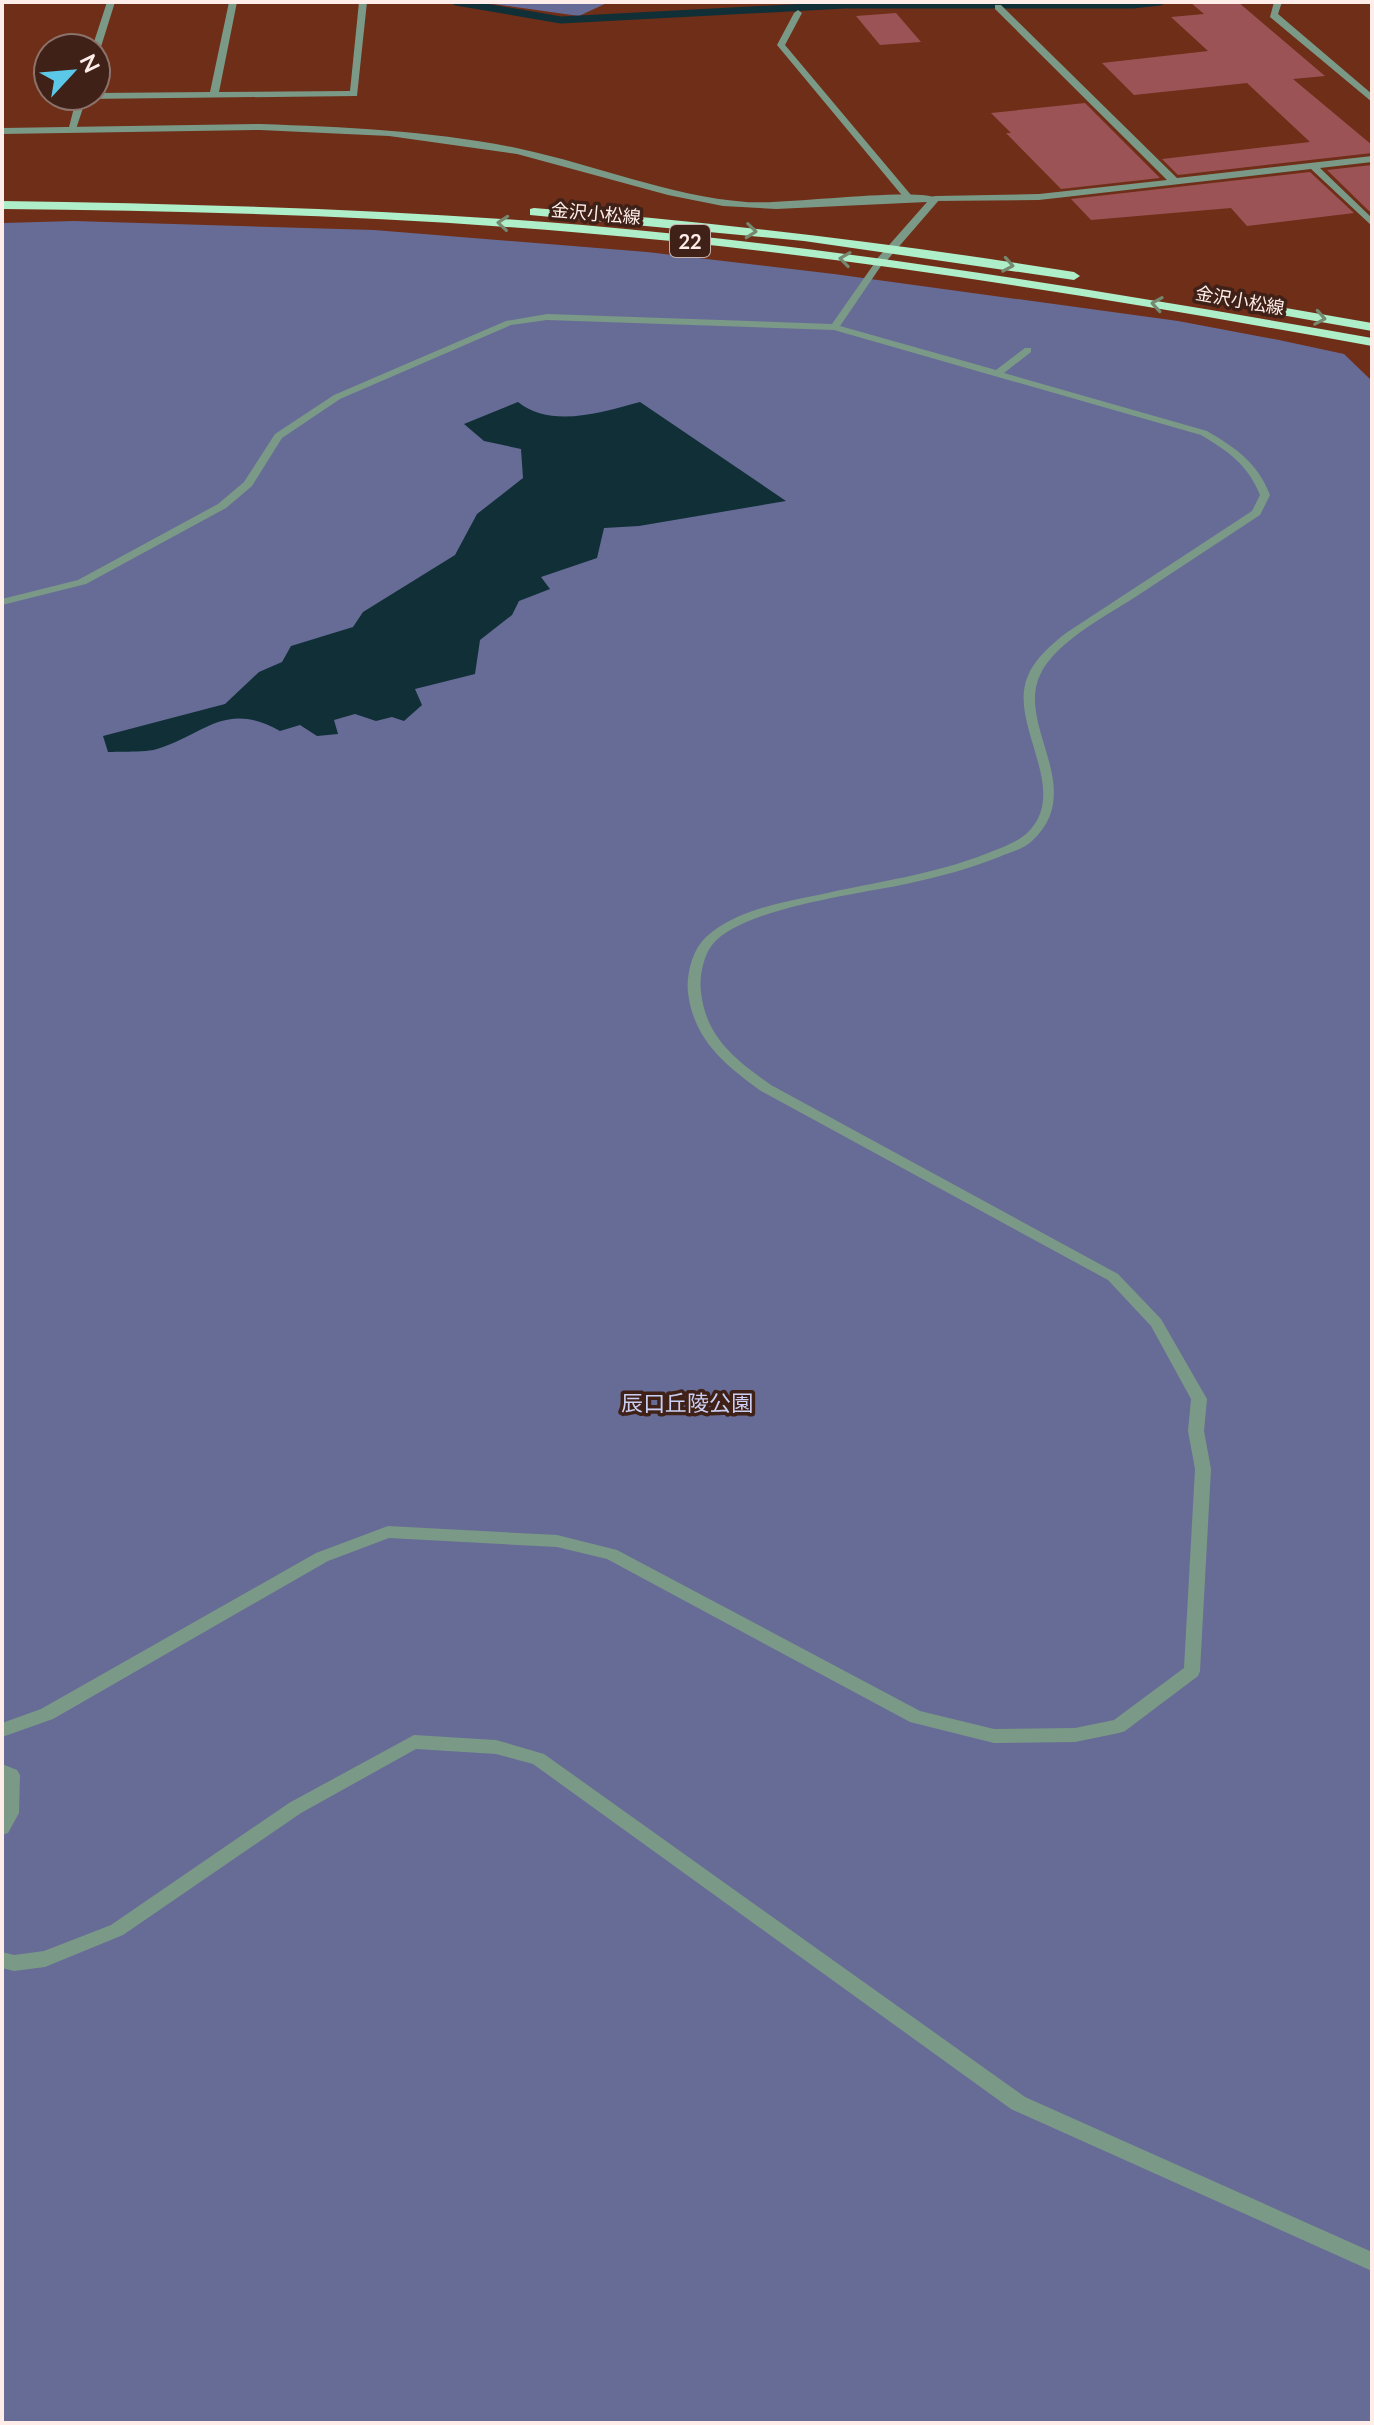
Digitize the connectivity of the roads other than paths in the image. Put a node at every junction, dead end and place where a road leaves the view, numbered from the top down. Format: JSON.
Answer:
{"nodes":[{"id":1,"x":111,"y":2,"type":"edge"},
{"id":2,"x":233,"y":2,"type":"edge"},
{"id":3,"x":363,"y":2,"type":"edge"},
{"id":4,"x":1278,"y":2,"type":"edge"},
{"id":5,"x":998,"y":7,"type":"dead end"},
{"id":6,"x":798,"y":13,"type":"dead end"},
{"id":7,"x":102,"y":32,"type":"edge"},
{"id":8,"x":112,"y":96,"type":"edge"},
{"id":9,"x":214,"y":96,"type":"junction"},
{"id":10,"x":1372,"y":99,"type":"edge"},
{"id":11,"x":77,"y":112,"type":"edge"},
{"id":12,"x":71,"y":129,"type":"junction"},
{"id":13,"x":2,"y":131,"type":"edge"},
{"id":14,"x":1372,"y":159,"type":"edge"},
{"id":15,"x":1312,"y":165,"type":"junction"},
{"id":16,"x":1174,"y":181,"type":"junction"},
{"id":17,"x":2,"y":193,"type":"edge"},
{"id":18,"x":908,"y":197,"type":"junction"},
{"id":19,"x":935,"y":199,"type":"junction"},
{"id":20,"x":2,"y":205,"type":"edge"},
{"id":21,"x":1372,"y":223,"type":"edge"},
{"id":22,"x":892,"y":248,"type":"junction"},
{"id":23,"x":879,"y":263,"type":"junction"},
{"id":24,"x":1088,"y":278,"type":"dead end"},
{"id":25,"x":1136,"y":287,"type":"dead end"},
{"id":26,"x":835,"y":327,"type":"junction"},
{"id":27,"x":1372,"y":327,"type":"edge"},
{"id":28,"x":1372,"y":342,"type":"edge"},
{"id":29,"x":1028,"y":350,"type":"dead end"},
{"id":30,"x":999,"y":372,"type":"junction"},
{"id":31,"x":2,"y":602,"type":"edge"},
{"id":32,"x":2,"y":1730,"type":"edge"},
{"id":33,"x":2,"y":1771,"type":"edge"},
{"id":34,"x":2,"y":1828,"type":"edge"},
{"id":35,"x":2,"y":1960,"type":"edge"},
{"id":36,"x":1372,"y":2262,"type":"edge"}],
"edges":[{"from":1,"to":7,"type":"street"},
{"from":2,"to":9,"type":"street"},
{"from":3,"to":9,"type":"street"},
{"from":4,"to":10,"type":"street"},
{"from":5,"to":16,"type":"street"},
{"from":6,"to":18,"type":"street"},
{"from":8,"to":9,"type":"street"},
{"from":11,"to":12,"type":"street"},
{"from":12,"to":13,"type":"street"},
{"from":12,"to":18,"type":"street"},
{"from":14,"to":15,"type":"street"},
{"from":15,"to":16,"type":"street"},
{"from":15,"to":21,"type":"street"},
{"from":16,"to":19,"type":"street"},
{"from":17,"to":22,"type":"main road","name":"金沢小松線","number":"22","one_way":true},
{"from":18,"to":19,"type":"street"},
{"from":19,"to":22,"type":"street"},
{"from":23,"to":20,"type":"main road","name":"金沢小松線","number":"22","one_way":true},
{"from":22,"to":23,"type":"street"},
{"from":22,"to":24,"type":"main road","name":"金沢小松線","number":"22","one_way":true},
{"from":23,"to":26,"type":"lane"},
{"from":28,"to":23,"type":"main road","name":"金沢小松線","number":"22","one_way":true},
{"from":25,"to":27,"type":"main road","name":"金沢小松線","one_way":true},
{"from":26,"to":30,"type":"lane"},
{"from":26,"to":31,"type":"lane"},
{"from":29,"to":30,"type":"lane"},
{"from":30,"to":32,"type":"lane"},
{"from":33,"to":34,"type":"lane"},
{"from":35,"to":36,"type":"lane"}]}
